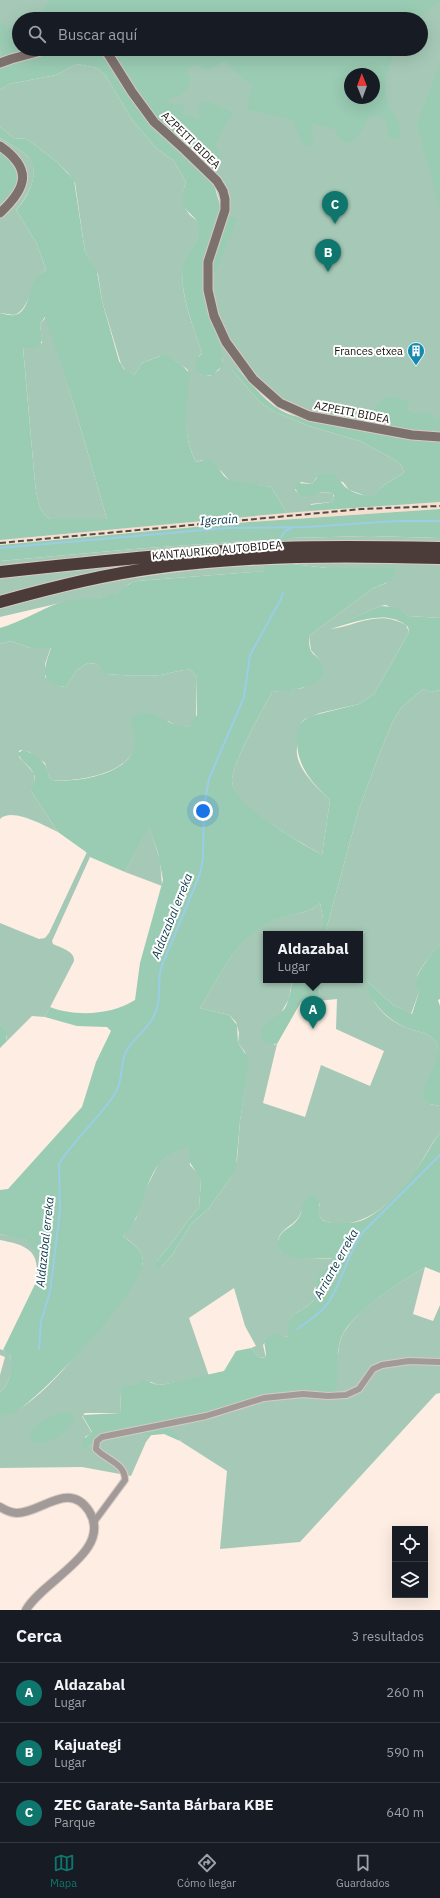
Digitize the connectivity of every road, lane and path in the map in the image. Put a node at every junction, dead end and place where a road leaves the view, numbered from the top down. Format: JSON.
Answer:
{"nodes":[{"id":1,"x":22,"y":56,"type":"edge"},
{"id":2,"x":110,"y":56,"type":"edge"},
{"id":3,"x":0,"y":63,"type":"edge"},
{"id":4,"x":0,"y":146,"type":"edge"},
{"id":5,"x":0,"y":213,"type":"edge"},
{"id":6,"x":440,"y":438,"type":"edge"},
{"id":7,"x":440,"y":548,"type":"edge"},
{"id":8,"x":440,"y":558,"type":"edge"},
{"id":9,"x":0,"y":572,"type":"edge"},
{"id":10,"x":0,"y":602,"type":"edge"},
{"id":11,"x":440,"y":1362,"type":"edge"},
{"id":12,"x":0,"y":1507,"type":"edge"},
{"id":13,"x":94,"y":1522,"type":"junction"},
{"id":14,"x":26,"y":1610,"type":"edge"}],
"edges":[{"from":1,"to":3,"type":"main road"},
{"from":2,"to":6,"type":"main road","name":"AZPEITI BIDEA"},
{"from":4,"to":5,"type":"main road"},
{"from":7,"to":9,"type":"highway","name":"KANTAURIKO AUTOBIDEA"},
{"from":8,"to":10,"type":"highway","name":"KANTAURIKO AUTOBIDEA"},
{"from":11,"to":13,"type":"street"},
{"from":12,"to":13,"type":"street"},
{"from":13,"to":14,"type":"street"}]}
